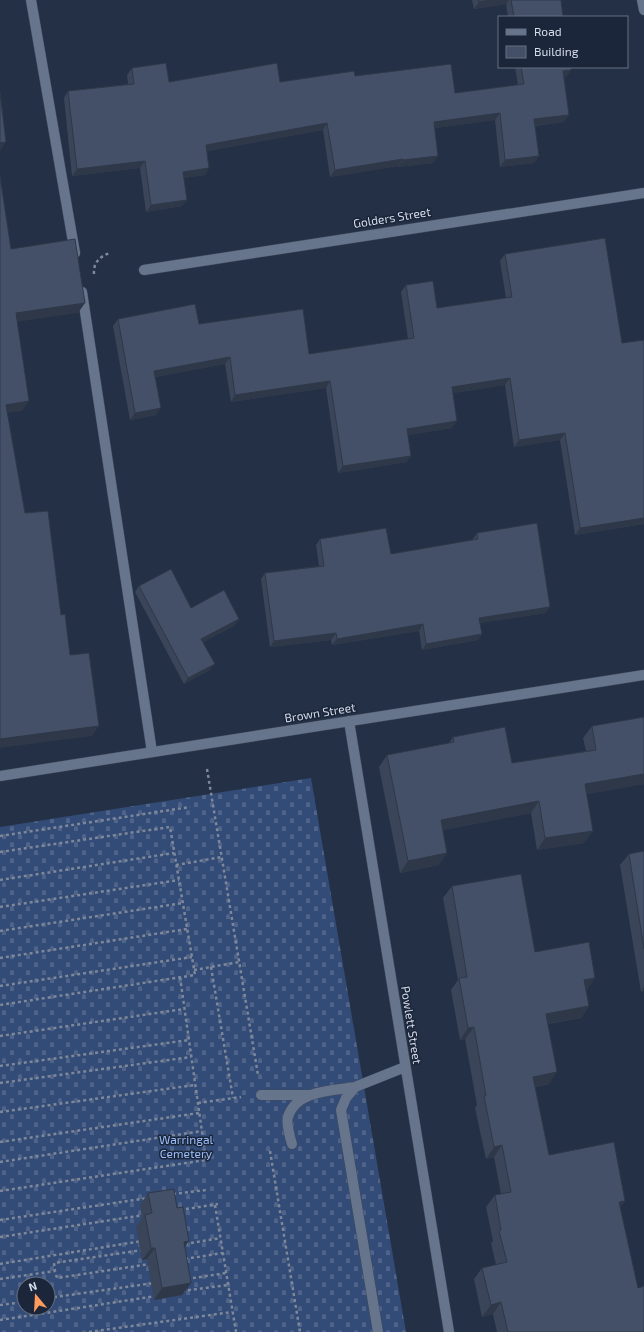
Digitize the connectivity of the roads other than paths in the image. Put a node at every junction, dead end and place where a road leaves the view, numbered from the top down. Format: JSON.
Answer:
{"nodes":[{"id":1,"x":32,"y":0,"type":"edge"},
{"id":2,"x":642,"y":0,"type":"edge"},
{"id":3,"x":644,"y":10,"type":"edge"},
{"id":4,"x":644,"y":193,"type":"edge"},
{"id":5,"x":76,"y":262,"type":"edge"},
{"id":6,"x":144,"y":270,"type":"dead end"},
{"id":7,"x":80,"y":281,"type":"edge"},
{"id":8,"x":644,"y":675,"type":"edge"},
{"id":9,"x":349,"y":722,"type":"junction"},
{"id":10,"x":152,"y":752,"type":"junction"},
{"id":11,"x":0,"y":776,"type":"edge"},
{"id":12,"x":405,"y":1067,"type":"junction"},
{"id":13,"x":355,"y":1087,"type":"junction"},
{"id":14,"x":261,"y":1095,"type":"road end"},
{"id":15,"x":310,"y":1095,"type":"junction"},
{"id":16,"x":292,"y":1144,"type":"dead end"},
{"id":17,"x":378,"y":1332,"type":"edge"},
{"id":18,"x":449,"y":1332,"type":"edge"}],
"edges":[{"from":1,"to":5,"type":"street"},
{"from":2,"to":3,"type":"street"},
{"from":4,"to":6,"type":"street","name":"Golders Street"},
{"from":7,"to":10,"type":"street"},
{"from":8,"to":9,"type":"street","name":"Brown Street"},
{"from":9,"to":10,"type":"street","name":"Brown Street"},
{"from":9,"to":12,"type":"street","name":"Powlett Street"},
{"from":10,"to":11,"type":"street","name":"Brown Street"},
{"from":12,"to":13,"type":"street"},
{"from":12,"to":18,"type":"street","name":"Powlett Street"},
{"from":13,"to":15,"type":"street"},
{"from":13,"to":17,"type":"street"},
{"from":14,"to":15,"type":"street"},
{"from":15,"to":16,"type":"street"}]}
